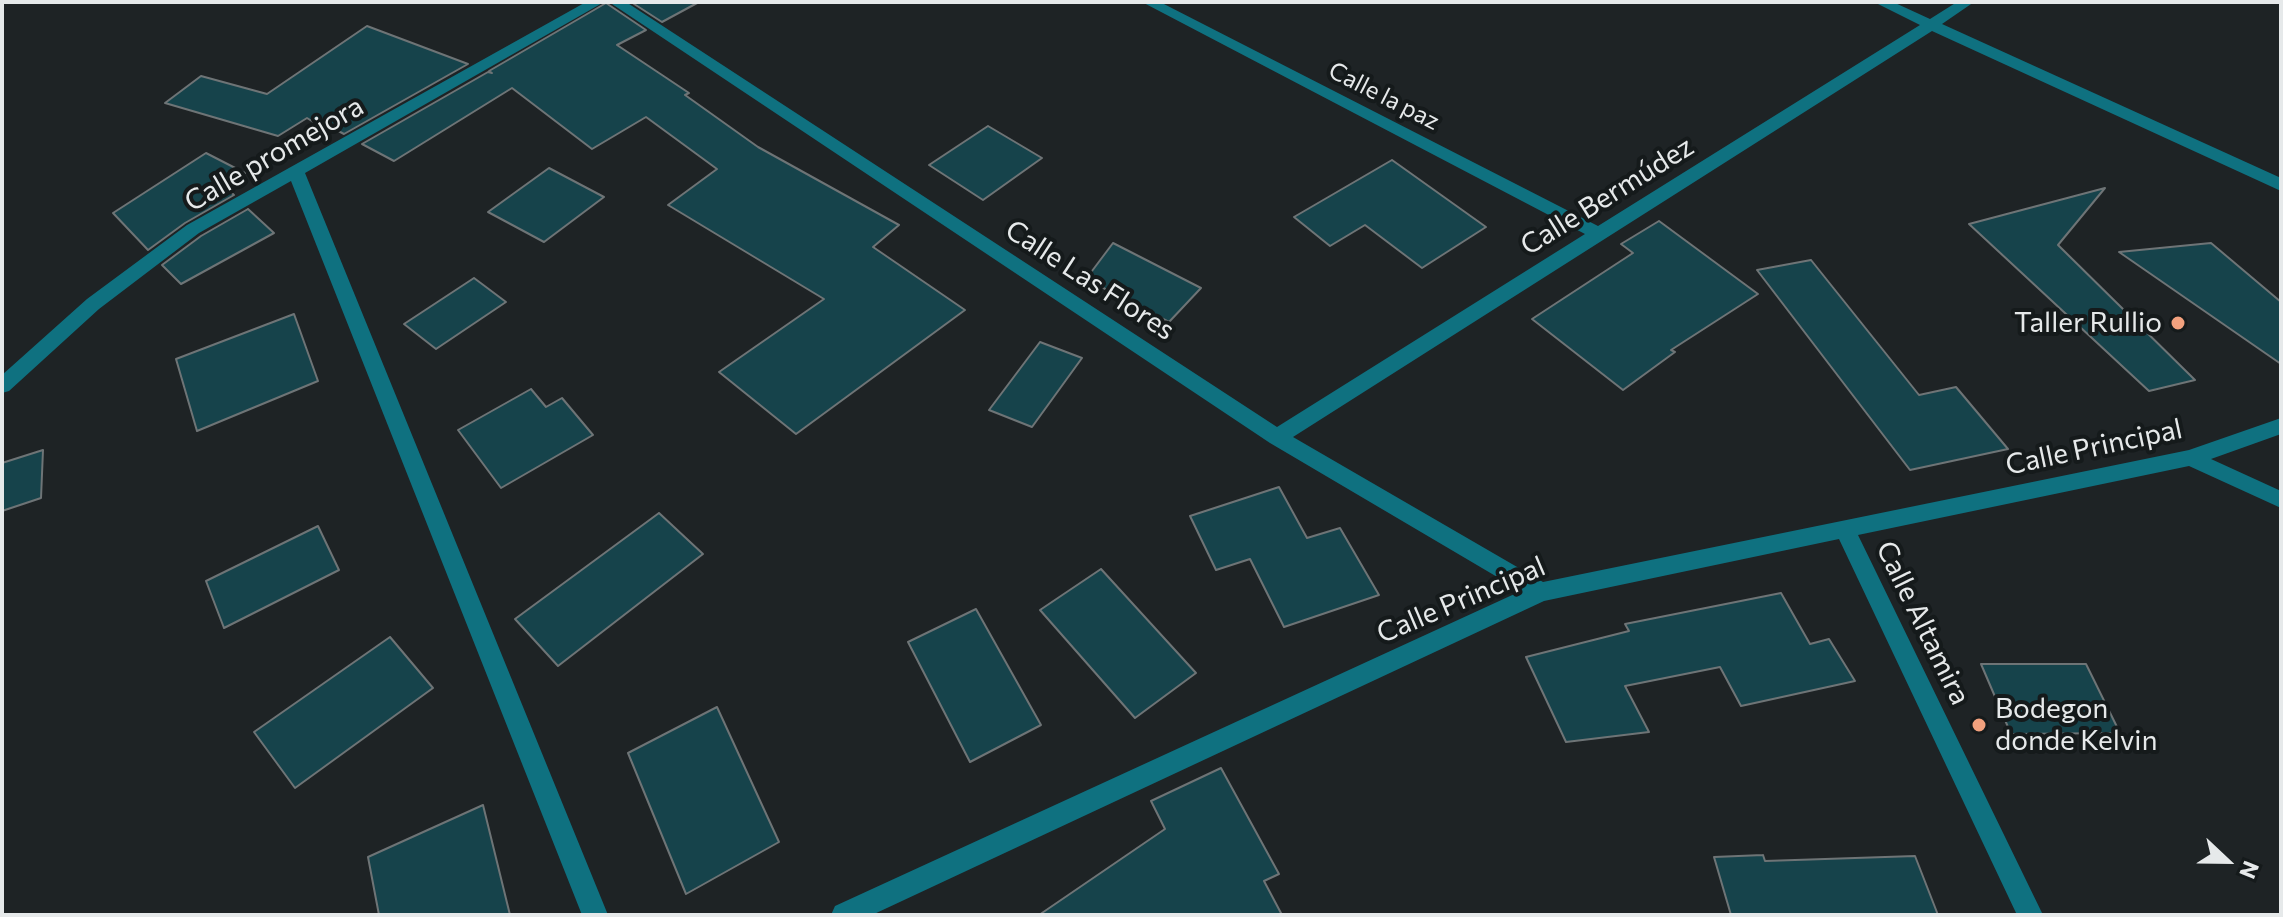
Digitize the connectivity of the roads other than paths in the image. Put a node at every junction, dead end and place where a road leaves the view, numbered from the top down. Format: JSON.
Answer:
{"nodes":[{"id":1,"x":597,"y":2,"type":"edge"},
{"id":2,"x":616,"y":2,"type":"edge"},
{"id":3,"x":1149,"y":2,"type":"edge"},
{"id":4,"x":1881,"y":2,"type":"edge"},
{"id":5,"x":1967,"y":2,"type":"edge"},
{"id":6,"x":1931,"y":25,"type":"junction"},
{"id":7,"x":295,"y":170,"type":"junction"},
{"id":8,"x":2277,"y":181,"type":"edge"},
{"id":9,"x":1597,"y":233,"type":"junction"},
{"id":10,"x":2,"y":386,"type":"edge"},
{"id":11,"x":2281,"y":426,"type":"edge"},
{"id":12,"x":1277,"y":437,"type":"junction"},
{"id":13,"x":2190,"y":458,"type":"junction"},
{"id":14,"x":2281,"y":500,"type":"edge"},
{"id":15,"x":1846,"y":531,"type":"junction"},
{"id":16,"x":1541,"y":592,"type":"junction"},
{"id":17,"x":595,"y":915,"type":"edge"},
{"id":18,"x":844,"y":915,"type":"edge"},
{"id":19,"x":2030,"y":915,"type":"edge"}],
"edges":[{"from":1,"to":7,"type":"street","name":"Calle promejora"},
{"from":2,"to":12,"type":"street","name":"Calle Las Flores"},
{"from":3,"to":9,"type":"street","name":"Calle la paz"},
{"from":4,"to":6,"type":"street"},
{"from":5,"to":6,"type":"street","name":"Calle Bermúdez"},
{"from":6,"to":8,"type":"street"},
{"from":6,"to":9,"type":"street","name":"Calle Bermúdez"},
{"from":7,"to":10,"type":"street","name":"Calle promejora"},
{"from":7,"to":17,"type":"street"},
{"from":9,"to":12,"type":"street","name":"Calle Bermúdez"},
{"from":11,"to":13,"type":"street","name":"Calle Principal"},
{"from":12,"to":16,"type":"street","name":"Calle Las Flores"},
{"from":13,"to":14,"type":"street"},
{"from":13,"to":15,"type":"street","name":"Calle Principal"},
{"from":15,"to":16,"type":"street","name":"Calle Principal"},
{"from":15,"to":19,"type":"street","name":"Calle Altamira"},
{"from":16,"to":18,"type":"street","name":"Calle Principal"}]}
